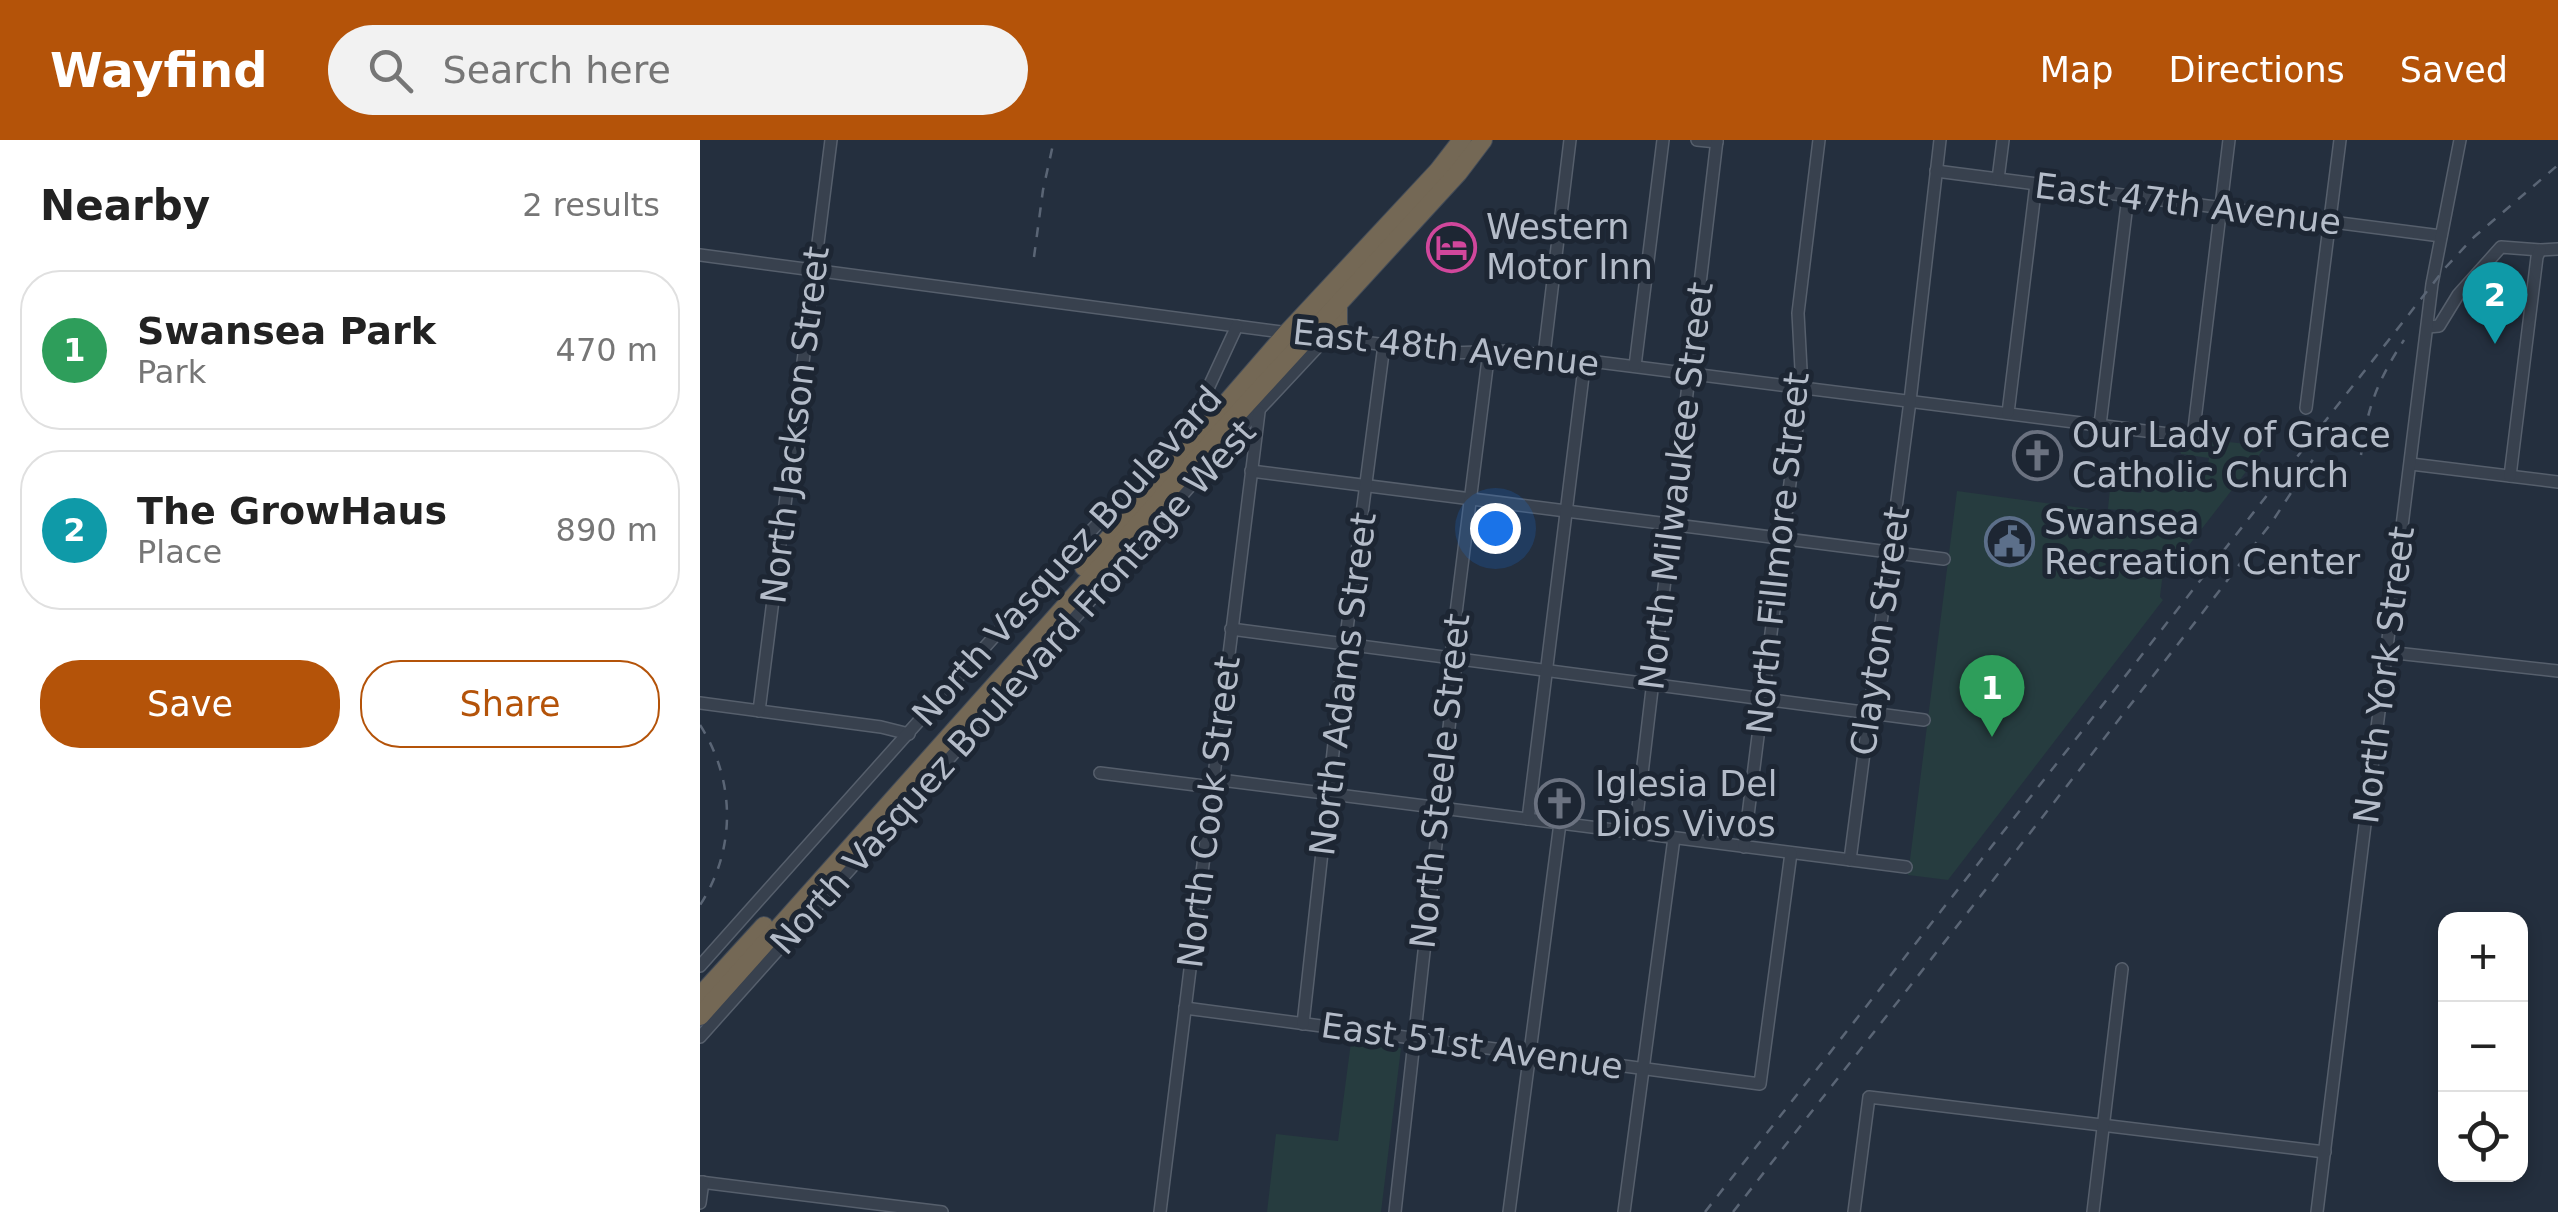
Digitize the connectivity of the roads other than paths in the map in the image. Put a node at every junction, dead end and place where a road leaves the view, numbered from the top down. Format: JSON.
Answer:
{"nodes":[{"id":1,"x":831,"y":140,"type":"edge"},
{"id":2,"x":1462,"y":140,"type":"edge"},
{"id":3,"x":1484,"y":140,"type":"edge"},
{"id":4,"x":1570,"y":140,"type":"edge"},
{"id":5,"x":1663,"y":140,"type":"edge"},
{"id":6,"x":1698,"y":140,"type":"edge"},
{"id":7,"x":1819,"y":140,"type":"edge"},
{"id":8,"x":1940,"y":140,"type":"edge"},
{"id":9,"x":2003,"y":140,"type":"edge"},
{"id":10,"x":2230,"y":140,"type":"edge"},
{"id":11,"x":2340,"y":140,"type":"edge"},
{"id":12,"x":2460,"y":140,"type":"edge"},
{"id":13,"x":1717,"y":141,"type":"edge"},
{"id":14,"x":1936,"y":171,"type":"junction"},
{"id":15,"x":1998,"y":179,"type":"junction"},
{"id":16,"x":2036,"y":184,"type":"junction"},
{"id":17,"x":2128,"y":196,"type":"junction"},
{"id":18,"x":2222,"y":208,"type":"junction"},
{"id":19,"x":2330,"y":222,"type":"junction"},
{"id":20,"x":2441,"y":236,"type":"junction"},
{"id":21,"x":2558,"y":249,"type":"edge"},
{"id":22,"x":2540,"y":250,"type":"junction"},
{"id":23,"x":700,"y":255,"type":"edge"},
{"id":24,"x":814,"y":270,"type":"junction"},
{"id":25,"x":1338,"y":302,"type":"junction"},
{"id":26,"x":1237,"y":326,"type":"junction"},
{"id":27,"x":2428,"y":327,"type":"junction"},
{"id":28,"x":1287,"y":333,"type":"junction"},
{"id":29,"x":1318,"y":337,"type":"junction"},
{"id":30,"x":1346,"y":340,"type":"junction"},
{"id":31,"x":1384,"y":345,"type":"junction"},
{"id":32,"x":1489,"y":351,"type":"junction"},
{"id":33,"x":1544,"y":355,"type":"junction"},
{"id":34,"x":1585,"y":360,"type":"junction"},
{"id":35,"x":1635,"y":366,"type":"junction"},
{"id":36,"x":1689,"y":373,"type":"junction"},
{"id":37,"x":1802,"y":388,"type":"junction"},
{"id":38,"x":1910,"y":401,"type":"junction"},
{"id":39,"x":2306,"y":408,"type":"dead end"},
{"id":40,"x":1259,"y":412,"type":"junction"},
{"id":41,"x":2008,"y":414,"type":"junction"},
{"id":42,"x":2100,"y":425,"type":"junction"},
{"id":43,"x":1221,"y":441,"type":"junction"},
{"id":44,"x":1253,"y":449,"type":"junction"},
{"id":45,"x":2411,"y":464,"type":"junction"},
{"id":46,"x":1251,"y":471,"type":"junction"},
{"id":47,"x":2510,"y":476,"type":"junction"},
{"id":48,"x":2558,"y":482,"type":"edge"},
{"id":49,"x":1366,"y":485,"type":"junction"},
{"id":50,"x":1471,"y":498,"type":"junction"},
{"id":51,"x":1566,"y":511,"type":"junction"},
{"id":52,"x":1672,"y":524,"type":"junction"},
{"id":53,"x":1782,"y":539,"type":"junction"},
{"id":54,"x":1890,"y":552,"type":"junction"},
{"id":55,"x":1944,"y":560,"type":"dead end"},
{"id":56,"x":1231,"y":629,"type":"junction"},
{"id":57,"x":1345,"y":644,"type":"junction"},
{"id":58,"x":2387,"y":652,"type":"junction"},
{"id":59,"x":1454,"y":659,"type":"junction"},
{"id":60,"x":1547,"y":670,"type":"junction"},
{"id":61,"x":2558,"y":671,"type":"edge"},
{"id":62,"x":1652,"y":684,"type":"junction"},
{"id":63,"x":1762,"y":698,"type":"junction"},
{"id":64,"x":700,"y":704,"type":"edge"},
{"id":65,"x":759,"y":711,"type":"junction"},
{"id":66,"x":1869,"y":712,"type":"junction"},
{"id":67,"x":1924,"y":720,"type":"dead end"},
{"id":68,"x":909,"y":734,"type":"junction"},
{"id":69,"x":1100,"y":773,"type":"dead end"},
{"id":70,"x":1212,"y":783,"type":"junction"},
{"id":71,"x":1329,"y":794,"type":"junction"},
{"id":72,"x":1440,"y":808,"type":"junction"},
{"id":73,"x":1528,"y":819,"type":"junction"},
{"id":74,"x":1560,"y":823,"type":"junction"},
{"id":75,"x":1635,"y":833,"type":"junction"},
{"id":76,"x":1674,"y":838,"type":"junction"},
{"id":77,"x":1744,"y":847,"type":"junction"},
{"id":78,"x":1791,"y":853,"type":"junction"},
{"id":79,"x":1850,"y":860,"type":"junction"},
{"id":80,"x":1906,"y":867,"type":"dead end"},
{"id":81,"x":700,"y":966,"type":"edge"},
{"id":82,"x":2122,"y":969,"type":"dead end"},
{"id":83,"x":700,"y":996,"type":"edge"},
{"id":84,"x":1185,"y":1008,"type":"junction"},
{"id":85,"x":700,"y":1016,"type":"edge"},
{"id":86,"x":1304,"y":1024,"type":"junction"},
{"id":87,"x":700,"y":1037,"type":"edge"},
{"id":88,"x":1414,"y":1038,"type":"junction"},
{"id":89,"x":1530,"y":1054,"type":"junction"},
{"id":90,"x":1643,"y":1069,"type":"junction"},
{"id":91,"x":2104,"y":1125,"type":"junction"},
{"id":92,"x":2325,"y":1152,"type":"junction"},
{"id":93,"x":702,"y":1182,"type":"edge"},
{"id":94,"x":700,"y":1203,"type":"edge"},
{"id":95,"x":920,"y":1211,"type":"edge"},
{"id":96,"x":942,"y":1212,"type":"edge"},
{"id":97,"x":1160,"y":1212,"type":"edge"},
{"id":98,"x":1395,"y":1212,"type":"edge"},
{"id":99,"x":1509,"y":1212,"type":"edge"},
{"id":100,"x":1624,"y":1212,"type":"edge"},
{"id":101,"x":1854,"y":1212,"type":"edge"},
{"id":102,"x":2094,"y":1212,"type":"edge"},
{"id":103,"x":2317,"y":1212,"type":"edge"}],
"edges":[{"from":1,"to":24,"type":"street","name":"North Jackson Street"},
{"from":2,"to":28,"type":"highway","name":"North Vasquez Boulevard"},
{"from":3,"to":25,"type":"highway","name":"North Vasquez Boulevard"},
{"from":4,"to":33,"type":"street"},
{"from":5,"to":35,"type":"street"},
{"from":6,"to":13,"type":"street"},
{"from":7,"to":37,"type":"street","name":"North Fillmore Street"},
{"from":8,"to":14,"type":"street","name":"Clayton Street"},
{"from":9,"to":15,"type":"street"},
{"from":10,"to":18,"type":"street"},
{"from":11,"to":19,"type":"street"},
{"from":12,"to":20,"type":"street","name":"North York Street"},
{"from":13,"to":36,"type":"street","name":"North Milwaukee Street"},
{"from":14,"to":15,"type":"street","name":"East 47th Avenue"},
{"from":14,"to":38,"type":"street","name":"Clayton Street"},
{"from":15,"to":16,"type":"street","name":"East 47th Avenue"},
{"from":16,"to":17,"type":"street","name":"East 47th Avenue"},
{"from":16,"to":41,"type":"street"},
{"from":17,"to":18,"type":"street","name":"East 47th Avenue"},
{"from":17,"to":42,"type":"street"},
{"from":18,"to":19,"type":"street","name":"East 47th Avenue"},
{"from":18,"to":42,"type":"street","name":"East 48th Avenue"},
{"from":19,"to":20,"type":"street","name":"East 47th Avenue"},
{"from":19,"to":39,"type":"street"},
{"from":20,"to":27,"type":"street","name":"North York Street"},
{"from":21,"to":22,"type":"street"},
{"from":22,"to":27,"type":"street"},
{"from":22,"to":47,"type":"street"},
{"from":23,"to":24,"type":"street","name":"East 48th Avenue"},
{"from":24,"to":26,"type":"street","name":"East 48th Avenue"},
{"from":24,"to":65,"type":"street","name":"North Jackson Street"},
{"from":25,"to":29,"type":"highway","name":"North Vasquez Boulevard"},
{"from":25,"to":30,"type":"highway"},
{"from":26,"to":28,"type":"street","name":"East 48th Avenue"},
{"from":26,"to":68,"type":"street"},
{"from":27,"to":45,"type":"street","name":"North York Street"},
{"from":28,"to":29,"type":"street","name":"East 48th Avenue"},
{"from":28,"to":83,"type":"highway","name":"North Vasquez Boulevard"},
{"from":29,"to":30,"type":"street","name":"East 48th Avenue"},
{"from":29,"to":40,"type":"street","name":"North Vasquez Boulevard Frontage West"},
{"from":29,"to":43,"type":"highway","name":"North Vasquez Boulevard"},
{"from":30,"to":31,"type":"street","name":"East 48th Avenue"},
{"from":31,"to":32,"type":"street","name":"East 48th Avenue"},
{"from":31,"to":49,"type":"street","name":"North Adams Street"},
{"from":32,"to":33,"type":"street","name":"East 48th Avenue"},
{"from":32,"to":50,"type":"street","name":"North Steele Street"},
{"from":33,"to":34,"type":"street","name":"East 48th Avenue"},
{"from":34,"to":35,"type":"street","name":"East 48th Avenue"},
{"from":34,"to":51,"type":"street"},
{"from":35,"to":36,"type":"street","name":"East 48th Avenue"},
{"from":36,"to":37,"type":"street","name":"East 48th Avenue"},
{"from":36,"to":52,"type":"street","name":"North Milwaukee Street"},
{"from":37,"to":38,"type":"street","name":"East 48th Avenue"},
{"from":37,"to":53,"type":"street","name":"North Fillmore Street"},
{"from":38,"to":41,"type":"street","name":"East 48th Avenue"},
{"from":38,"to":54,"type":"street","name":"Clayton Street"},
{"from":40,"to":43,"type":"street","name":"North Vasquez Boulevard Frontage West"},
{"from":40,"to":44,"type":"street","name":"North Cook Street"},
{"from":41,"to":42,"type":"street","name":"East 48th Avenue"},
{"from":43,"to":44,"type":"street"},
{"from":43,"to":85,"type":"highway","name":"North Vasquez Boulevard"},
{"from":43,"to":87,"type":"street","name":"North Vasquez Boulevard Frontage West"},
{"from":44,"to":46,"type":"street","name":"North Cook Street"},
{"from":45,"to":47,"type":"street"},
{"from":45,"to":58,"type":"street","name":"North York Street"},
{"from":46,"to":49,"type":"street"},
{"from":46,"to":56,"type":"street","name":"North Cook Street"},
{"from":47,"to":48,"type":"street"},
{"from":49,"to":50,"type":"street"},
{"from":49,"to":57,"type":"street","name":"North Adams Street"},
{"from":50,"to":51,"type":"street"},
{"from":50,"to":59,"type":"street","name":"North Steele Street"},
{"from":51,"to":52,"type":"street"},
{"from":51,"to":60,"type":"street"},
{"from":52,"to":53,"type":"street"},
{"from":52,"to":62,"type":"street","name":"North Milwaukee Street"},
{"from":53,"to":54,"type":"street"},
{"from":53,"to":63,"type":"street","name":"North Fillmore Street"},
{"from":54,"to":55,"type":"street"},
{"from":54,"to":66,"type":"street","name":"Clayton Street"},
{"from":56,"to":57,"type":"street"},
{"from":56,"to":70,"type":"street","name":"North Cook Street"},
{"from":57,"to":59,"type":"street"},
{"from":57,"to":71,"type":"street","name":"North Adams Street"},
{"from":58,"to":61,"type":"street"},
{"from":58,"to":92,"type":"street","name":"North York Street"},
{"from":59,"to":60,"type":"street"},
{"from":59,"to":72,"type":"street","name":"North Steele Street"},
{"from":60,"to":62,"type":"street"},
{"from":60,"to":73,"type":"street"},
{"from":62,"to":63,"type":"street"},
{"from":62,"to":75,"type":"street","name":"North Milwaukee Street"},
{"from":63,"to":66,"type":"street"},
{"from":63,"to":77,"type":"street","name":"North Fillmore Street"},
{"from":64,"to":65,"type":"street"},
{"from":65,"to":68,"type":"street"},
{"from":66,"to":67,"type":"street"},
{"from":66,"to":79,"type":"street","name":"Clayton Street"},
{"from":68,"to":81,"type":"street"},
{"from":69,"to":70,"type":"street"},
{"from":70,"to":71,"type":"street"},
{"from":70,"to":84,"type":"street","name":"North Cook Street"},
{"from":71,"to":72,"type":"street"},
{"from":71,"to":86,"type":"street","name":"North Adams Street"},
{"from":72,"to":73,"type":"street"},
{"from":72,"to":88,"type":"street","name":"North Steele Street"},
{"from":73,"to":74,"type":"street"},
{"from":74,"to":75,"type":"street"},
{"from":74,"to":89,"type":"street"},
{"from":75,"to":76,"type":"street"},
{"from":76,"to":77,"type":"street"},
{"from":76,"to":90,"type":"street"},
{"from":77,"to":78,"type":"street"},
{"from":78,"to":79,"type":"street"},
{"from":78,"to":90,"type":"street","name":"East 51st Avenue"},
{"from":79,"to":80,"type":"street"},
{"from":82,"to":91,"type":"street"},
{"from":84,"to":86,"type":"street","name":"East 51st Avenue"},
{"from":84,"to":97,"type":"street","name":"North Cook Street"},
{"from":86,"to":88,"type":"street","name":"East 51st Avenue"},
{"from":88,"to":89,"type":"street","name":"East 51st Avenue"},
{"from":88,"to":98,"type":"street","name":"North Steele Street"},
{"from":89,"to":90,"type":"street","name":"East 51st Avenue"},
{"from":89,"to":99,"type":"street"},
{"from":90,"to":100,"type":"street"},
{"from":91,"to":92,"type":"street"},
{"from":91,"to":101,"type":"street"},
{"from":91,"to":102,"type":"street"},
{"from":92,"to":103,"type":"street","name":"North York Street"},
{"from":93,"to":94,"type":"street"},
{"from":93,"to":95,"type":"street"},
{"from":95,"to":96,"type":"street"}]}
